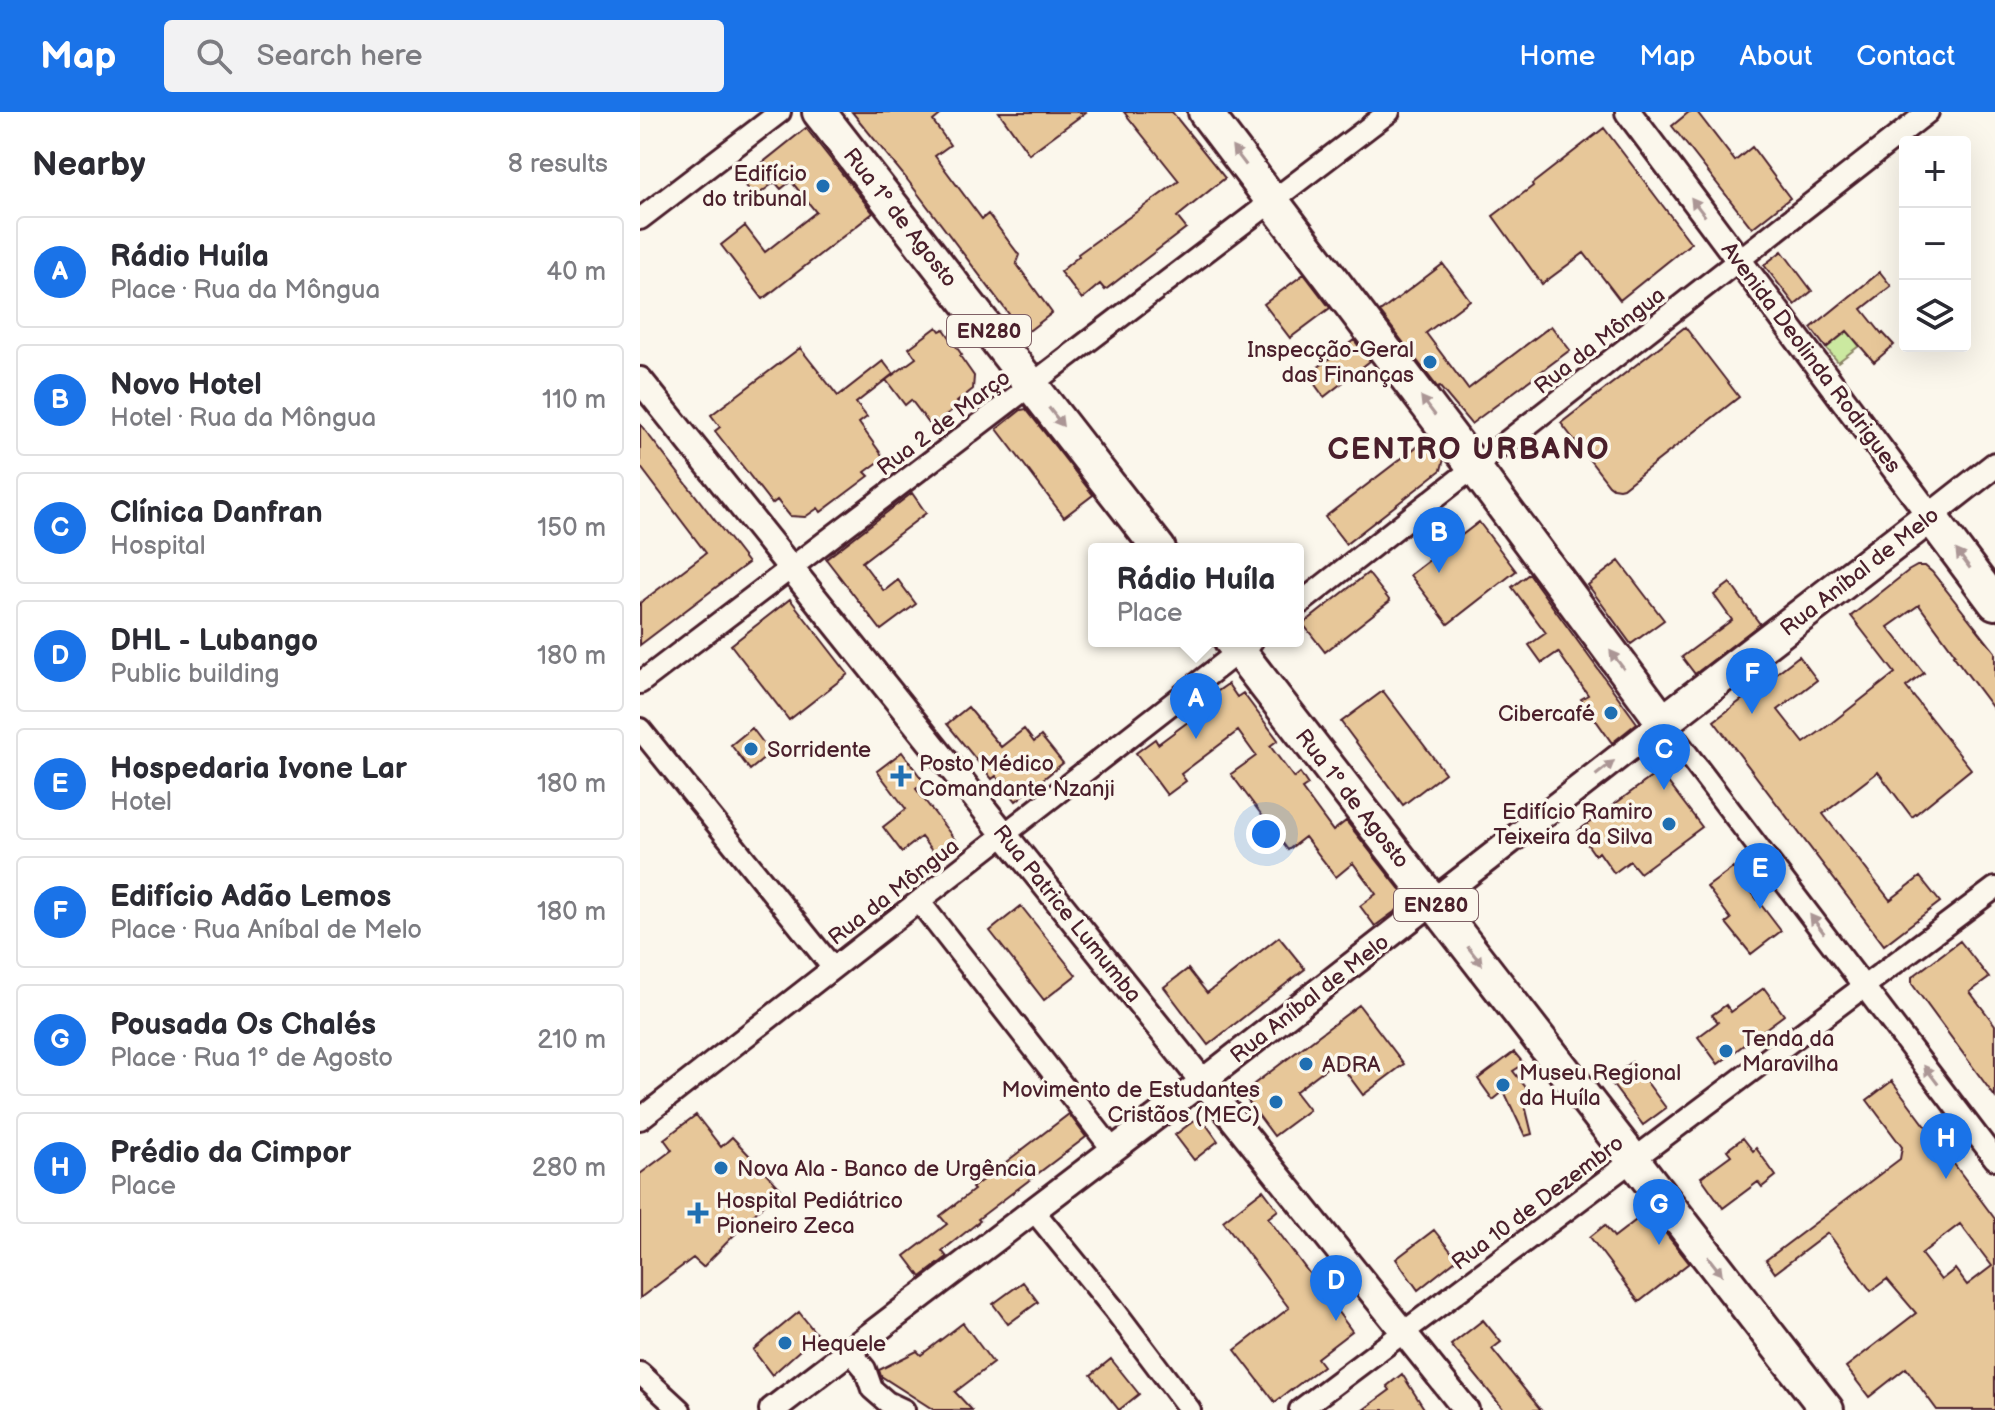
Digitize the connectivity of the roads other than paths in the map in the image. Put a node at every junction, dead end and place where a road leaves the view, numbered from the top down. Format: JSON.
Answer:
{"nodes":[{"id":1,"x":780,"y":112,"type":"edge"},
{"id":2,"x":819,"y":112,"type":"edge"},
{"id":3,"x":1205,"y":112,"type":"edge"},
{"id":4,"x":1389,"y":112,"type":"edge"},
{"id":5,"x":1628,"y":112,"type":"edge"},
{"id":6,"x":1928,"y":112,"type":"edge"},
{"id":7,"x":1273,"y":201,"type":"junction"},
{"id":8,"x":640,"y":219,"type":"edge"},
{"id":9,"x":1739,"y":260,"type":"junction"},
{"id":10,"x":640,"y":380,"type":"edge"},
{"id":11,"x":1031,"y":385,"type":"junction"},
{"id":12,"x":1995,"y":465,"type":"edge"},
{"id":13,"x":1474,"y":467,"type":"junction"},
{"id":14,"x":1930,"y":516,"type":"junction"},
{"id":15,"x":1154,"y":543,"type":"edge"},
{"id":16,"x":791,"y":568,"type":"junction"},
{"id":17,"x":1304,"y":600,"type":"edge"},
{"id":18,"x":1995,"y":603,"type":"edge"},
{"id":19,"x":1237,"y":647,"type":"edge"},
{"id":20,"x":1243,"y":647,"type":"edge"},
{"id":21,"x":640,"y":683,"type":"edge"},
{"id":22,"x":1663,"y":722,"type":"junction"},
{"id":23,"x":640,"y":729,"type":"edge"},
{"id":24,"x":1005,"y":834,"type":"junction"},
{"id":25,"x":1995,"y":888,"type":"edge"},
{"id":26,"x":919,"y":901,"type":"junction"},
{"id":27,"x":1433,"y":901,"type":"junction"},
{"id":28,"x":833,"y":968,"type":"junction"},
{"id":29,"x":1864,"y":986,"type":"junction"},
{"id":30,"x":1203,"y":1081,"type":"junction"},
{"id":31,"x":643,"y":1109,"type":"edge"},
{"id":32,"x":1113,"y":1150,"type":"junction"},
{"id":33,"x":1995,"y":1159,"type":"edge"},
{"id":34,"x":1633,"y":1160,"type":"junction"},
{"id":35,"x":1034,"y":1211,"type":"junction"},
{"id":36,"x":1404,"y":1332,"type":"junction"},
{"id":37,"x":850,"y":1351,"type":"junction"},
{"id":38,"x":640,"y":1373,"type":"edge"},
{"id":39,"x":680,"y":1410,"type":"edge"},
{"id":40,"x":772,"y":1410,"type":"edge"},
{"id":41,"x":904,"y":1410,"type":"edge"},
{"id":42,"x":1190,"y":1410,"type":"edge"},
{"id":43,"x":1300,"y":1410,"type":"edge"},
{"id":44,"x":1466,"y":1410,"type":"edge"},
{"id":45,"x":1827,"y":1410,"type":"edge"}],
"edges":[{"from":1,"to":8,"type":"street"},
{"from":2,"to":11,"type":"main road","name":"Rua 1º de Agosto","number":"EN280"},
{"from":7,"to":3,"type":"main road","one_way":true},
{"from":4,"to":7,"type":"street","name":"Rua 2 de Março"},
{"from":9,"to":5,"type":"street","name":"Avenida Deolinda Rodrigues","one_way":true},
{"from":6,"to":9,"type":"street","name":"Rua da Môngua"},
{"from":7,"to":11,"type":"street","name":"Rua 2 de Março"},
{"from":13,"to":7,"type":"main road","one_way":true},
{"from":9,"to":13,"type":"street","name":"Rua da Môngua"},
{"from":9,"to":14,"type":"street","name":"Avenida Deolinda Rodrigues"},
{"from":10,"to":16,"type":"street","name":"Rua Patrice Lumumba"},
{"from":11,"to":15,"type":"main road","name":"Rua 1º de Agosto","number":"EN280","one_way":true},
{"from":11,"to":16,"type":"street","name":"Rua 2 de Março"},
{"from":12,"to":14,"type":"street","name":"Rua Aníbal de Melo"},
{"from":13,"to":17,"type":"street","name":"Rua da Môngua"},
{"from":22,"to":13,"type":"main road","one_way":true},
{"from":18,"to":14,"type":"main road","name":"Avenida Deolinda Rodrigues","one_way":true},
{"from":14,"to":22,"type":"main road","name":"Rua Aníbal de Melo"},
{"from":16,"to":21,"type":"street","name":"Rua 2 de Março"},
{"from":16,"to":24,"type":"street","name":"Rua Patrice Lumumba"},
{"from":19,"to":24,"type":"street","name":"Rua da Môngua"},
{"from":20,"to":27,"type":"main road","name":"Rua 1º de Agosto","number":"EN280"},
{"from":27,"to":22,"type":"street","name":"Rua Aníbal de Melo","one_way":true},
{"from":29,"to":22,"type":"street","one_way":true},
{"from":23,"to":28,"type":"street"},
{"from":24,"to":26,"type":"street","name":"Rua da Môngua"},
{"from":24,"to":30,"type":"street","name":"Rua Patrice Lumumba"},
{"from":25,"to":29,"type":"street","name":"Rua 10 de Dezembro"},
{"from":26,"to":28,"type":"street","name":"Rua da Môngua"},
{"from":26,"to":32,"type":"street"},
{"from":27,"to":30,"type":"street","name":"Rua Aníbal de Melo"},
{"from":27,"to":34,"type":"main road","name":"Rua 1º de Agosto","number":"EN280","one_way":true},
{"from":28,"to":31,"type":"street","name":"Rua da Môngua"},
{"from":33,"to":29,"type":"street","one_way":true},
{"from":29,"to":34,"type":"street","name":"Rua 10 de Dezembro"},
{"from":30,"to":32,"type":"street","name":"Rua Aníbal de Melo"},
{"from":30,"to":36,"type":"street","name":"Rua Patrice Lumumba"},
{"from":32,"to":35,"type":"street","name":"Rua Aníbal de Melo"},
{"from":34,"to":36,"type":"street","name":"Rua 10 de Dezembro"},
{"from":34,"to":45,"type":"main road","name":"Rua 1º de Agosto","number":"EN280","one_way":true},
{"from":35,"to":37,"type":"street","name":"Rua Aníbal de Melo"},
{"from":35,"to":42,"type":"street"},
{"from":36,"to":43,"type":"street","name":"Rua 10 de Dezembro"},
{"from":36,"to":44,"type":"street","name":"Rua Patrice Lumumba"},
{"from":37,"to":40,"type":"street","name":"Rua Aníbal de Melo"},
{"from":37,"to":41,"type":"street"},
{"from":38,"to":39,"type":"street"}]}
